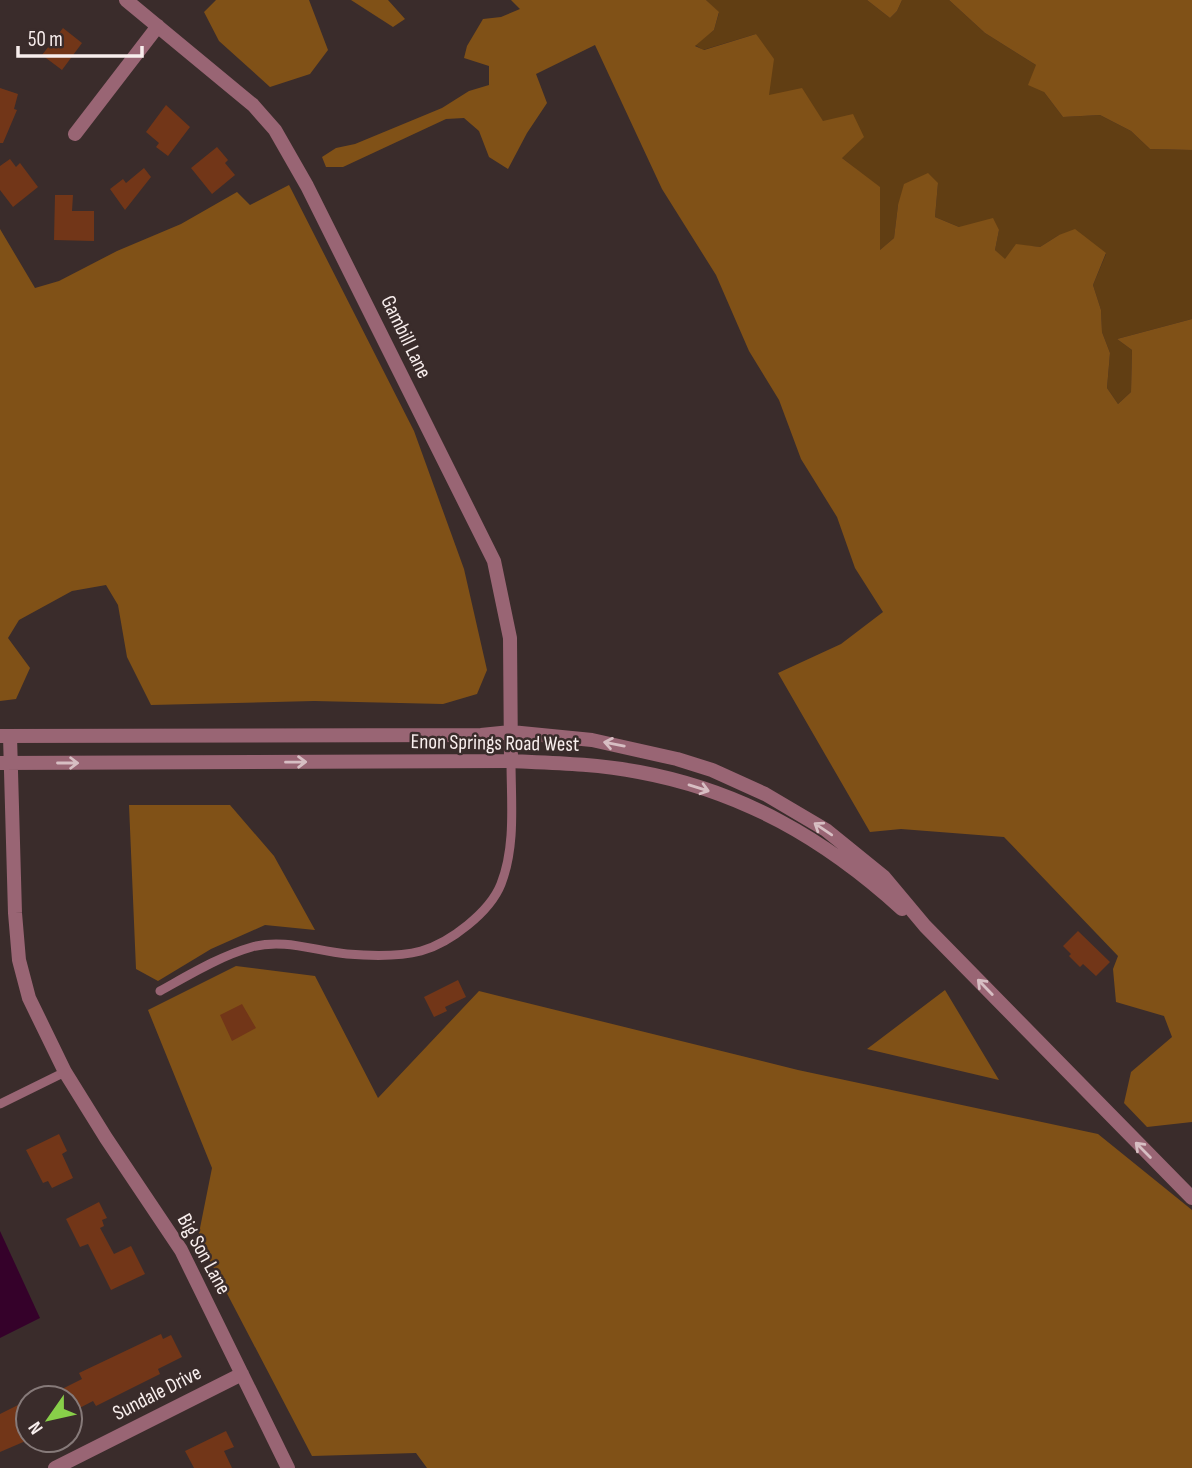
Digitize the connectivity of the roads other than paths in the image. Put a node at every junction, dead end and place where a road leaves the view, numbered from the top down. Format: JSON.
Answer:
{"nodes":[{"id":1,"x":126,"y":0,"type":"edge"},
{"id":2,"x":158,"y":26,"type":"junction"},
{"id":3,"x":75,"y":134,"type":"dead end"},
{"id":4,"x":511,"y":732,"type":"junction"},
{"id":5,"x":5,"y":736,"type":"edge"},
{"id":6,"x":511,"y":761,"type":"junction"},
{"id":7,"x":5,"y":763,"type":"edge"},
{"id":8,"x":940,"y":941,"type":"junction"},
{"id":9,"x":160,"y":991,"type":"dead end"},
{"id":10,"x":65,"y":1072,"type":"junction"},
{"id":11,"x":0,"y":1104,"type":"edge"},
{"id":12,"x":1192,"y":1198,"type":"edge"},
{"id":13,"x":242,"y":1374,"type":"junction"},
{"id":14,"x":55,"y":1468,"type":"edge"},
{"id":15,"x":288,"y":1468,"type":"edge"}],
"edges":[{"from":1,"to":2,"type":"street","name":"Gambill Lane"},
{"from":2,"to":3,"type":"street"},
{"from":2,"to":4,"type":"street","name":"Gambill Lane"},
{"from":4,"to":5,"type":"street"},
{"from":4,"to":6,"type":"street","name":"Gambill Lane"},
{"from":8,"to":4,"type":"street","one_way":true},
{"from":5,"to":7,"type":"street","name":"Big Son Lane"},
{"from":7,"to":6,"type":"street","name":"Enon Springs Road West","one_way":true},
{"from":6,"to":8,"type":"street","name":"Enon Springs Road West","one_way":true},
{"from":6,"to":9,"type":"lane"},
{"from":7,"to":10,"type":"street","name":"Big Son Lane"},
{"from":12,"to":8,"type":"street","one_way":true},
{"from":10,"to":11,"type":"lane"},
{"from":10,"to":13,"type":"street","name":"Big Son Lane"},
{"from":13,"to":14,"type":"street","name":"Sundale Drive"},
{"from":13,"to":15,"type":"street","name":"Big Son Lane"}]}
